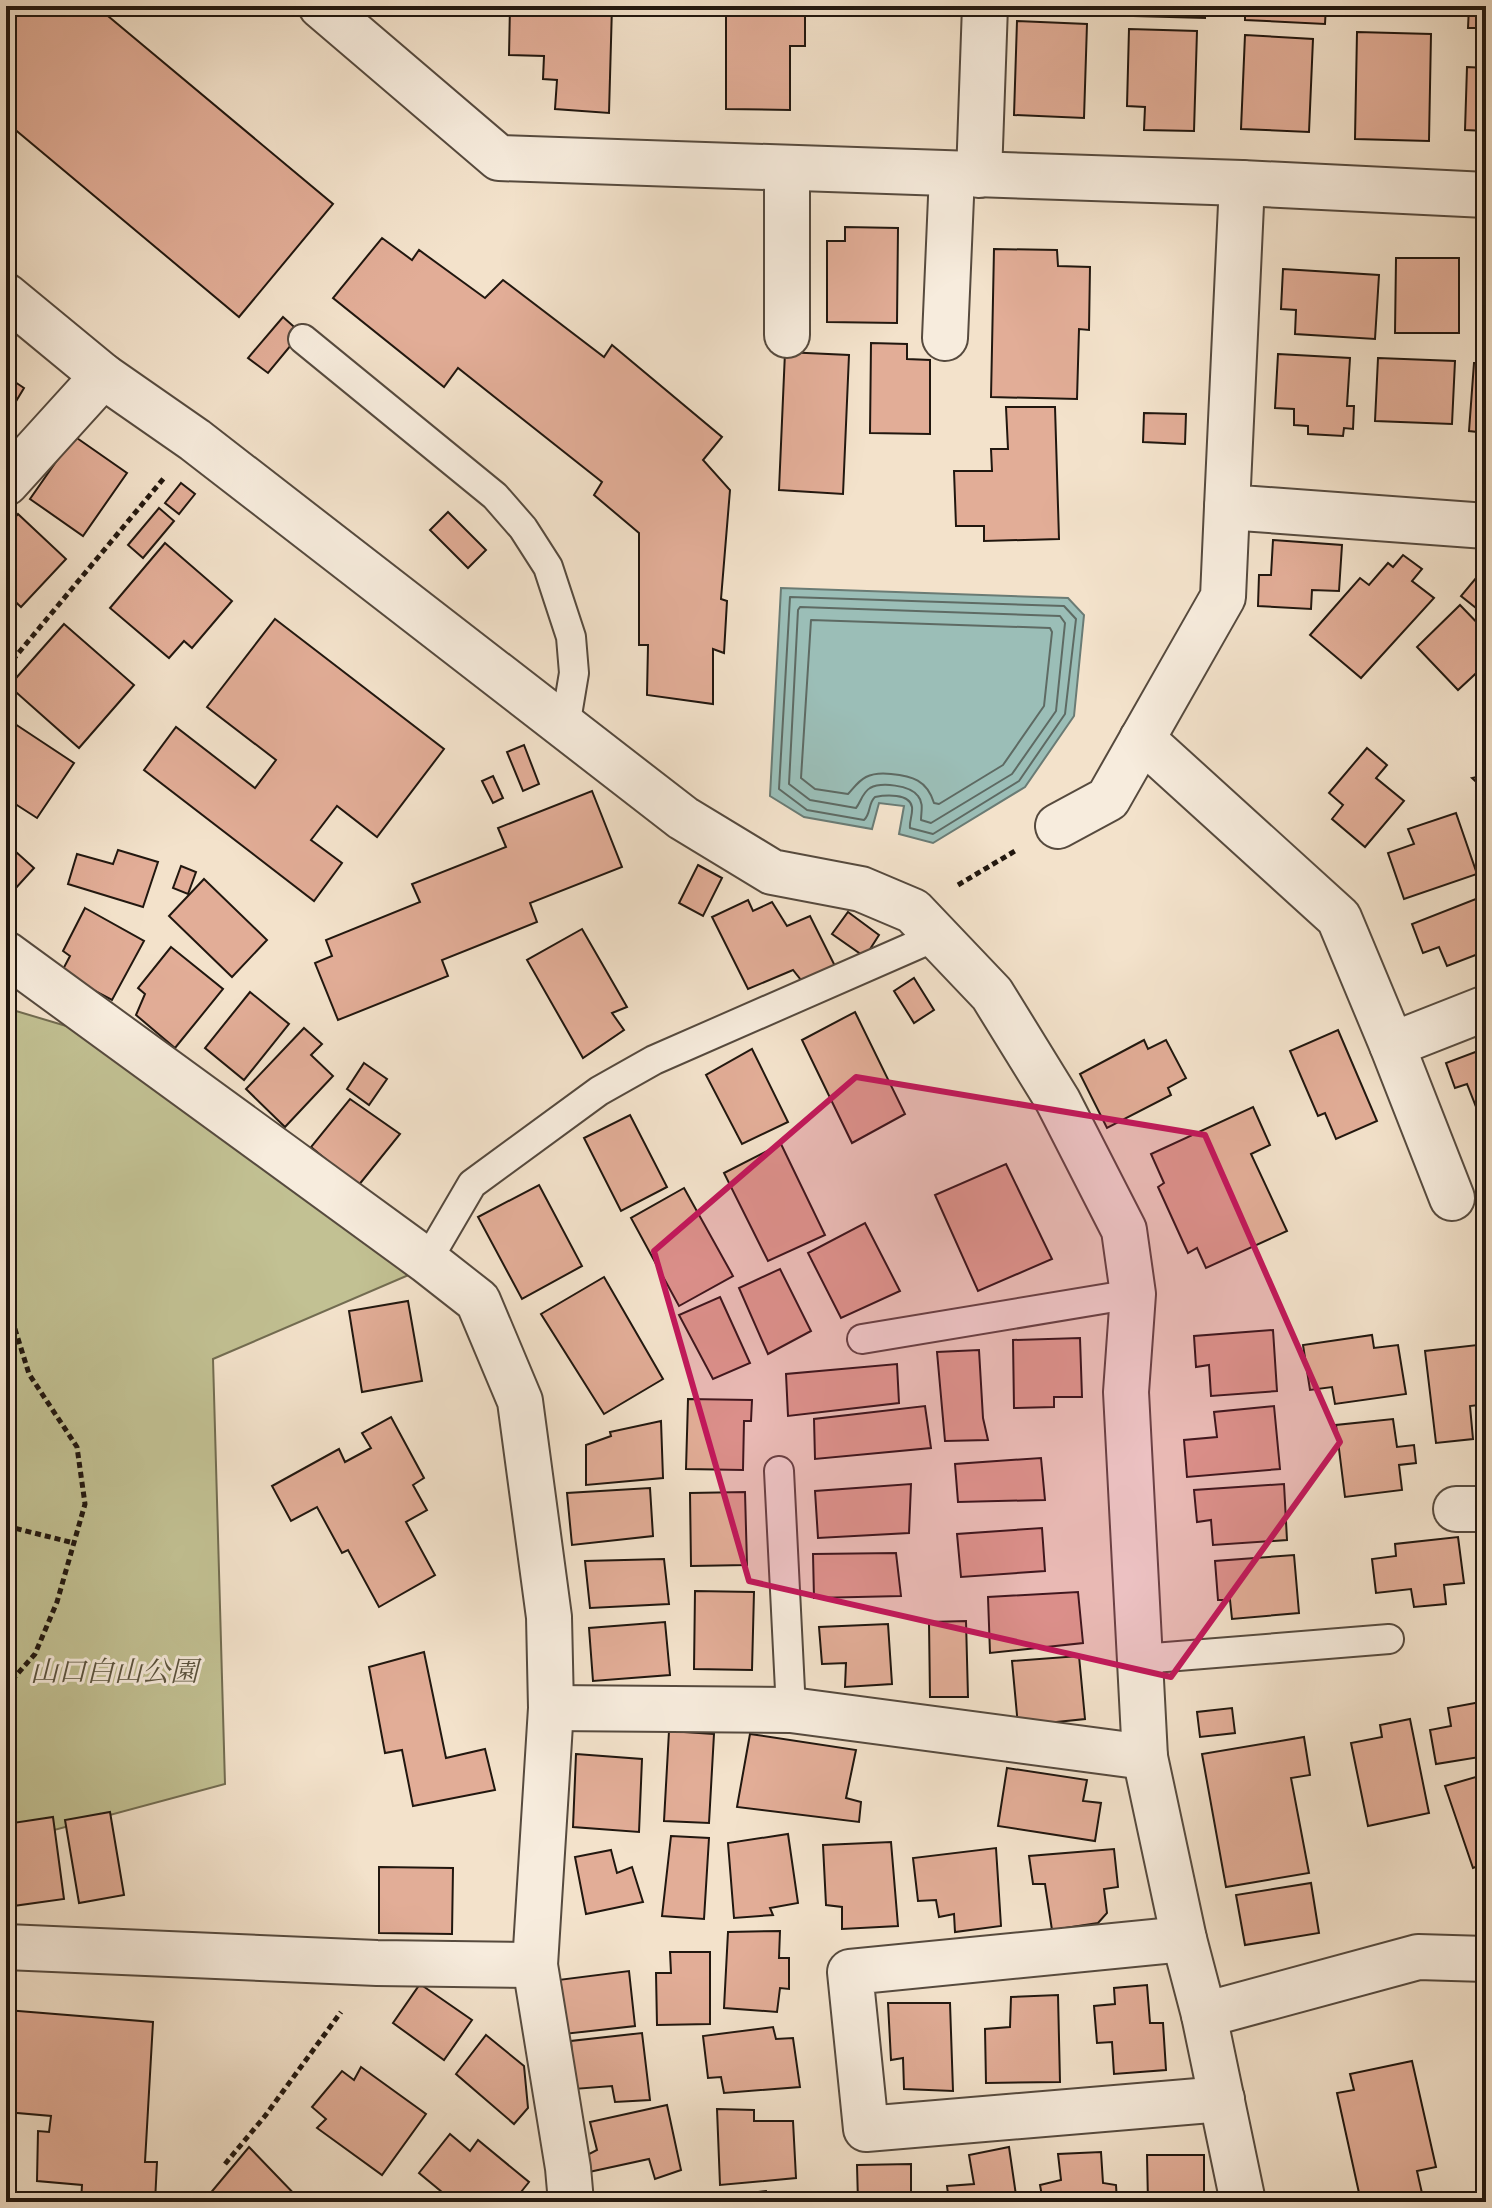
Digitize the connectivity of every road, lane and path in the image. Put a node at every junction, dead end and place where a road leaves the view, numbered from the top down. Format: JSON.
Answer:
{"nodes":[{"id":1,"x":321,"y":6,"type":"edge"},
{"id":2,"x":985,"y":6,"type":"edge"},
{"id":3,"x":787,"y":168,"type":"junction"},
{"id":4,"x":966,"y":174,"type":"junction"},
{"id":5,"x":1242,"y":183,"type":"junction"},
{"id":6,"x":1486,"y":195,"type":"edge"},
{"id":7,"x":6,"y":296,"type":"edge"},
{"id":8,"x":787,"y":335,"type":"dead end"},
{"id":9,"x":945,"y":338,"type":"dead end"},
{"id":10,"x":303,"y":339,"type":"dead end"},
{"id":11,"x":103,"y":376,"type":"junction"},
{"id":12,"x":195,"y":440,"type":"junction"},
{"id":13,"x":6,"y":483,"type":"edge"},
{"id":14,"x":1227,"y":507,"type":"junction"},
{"id":15,"x":1486,"y":526,"type":"edge"},
{"id":16,"x":6,"y":668,"type":"edge"},
{"id":17,"x":565,"y":727,"type":"junction"},
{"id":18,"x":1142,"y":739,"type":"junction"},
{"id":19,"x":1058,"y":826,"type":"joint"},
{"id":20,"x":925,"y":924,"type":"junction"},
{"id":21,"x":6,"y":954,"type":"edge"},
{"id":22,"x":1486,"y":1008,"type":"edge"},
{"id":23,"x":1392,"y":1045,"type":"junction"},
{"id":24,"x":1452,"y":1198,"type":"dead end"},
{"id":25,"x":427,"y":1261,"type":"junction"},
{"id":26,"x":1133,"y":1294,"type":"junction"},
{"id":27,"x":6,"y":1300,"type":"edge"},
{"id":28,"x":862,"y":1339,"type":"dead end"},
{"id":29,"x":779,"y":1471,"type":"dead end"},
{"id":30,"x":6,"y":1526,"type":"edge"},
{"id":31,"x":74,"y":1543,"type":"junction"},
{"id":32,"x":1389,"y":1639,"type":"dead end"},
{"id":33,"x":1141,"y":1659,"type":"junction"},
{"id":34,"x":6,"y":1687,"type":"edge"},
{"id":35,"x":551,"y":1708,"type":"junction"},
{"id":36,"x":791,"y":1710,"type":"junction"},
{"id":37,"x":1145,"y":1757,"type":"junction"},
{"id":38,"x":1184,"y":1939,"type":"junction"},
{"id":39,"x":6,"y":1947,"type":"edge"},
{"id":40,"x":1486,"y":1959,"type":"edge"},
{"id":41,"x":377,"y":1963,"type":"junction"},
{"id":42,"x":535,"y":1965,"type":"junction"},
{"id":43,"x":1204,"y":2015,"type":"junction"},
{"id":44,"x":1222,"y":2099,"type":"junction"},
{"id":45,"x":225,"y":2164,"type":"dead end"},
{"id":46,"x":571,"y":2202,"type":"edge"},
{"id":47,"x":1243,"y":2202,"type":"edge"}],
"edges":[{"from":1,"to":3,"type":"street"},
{"from":2,"to":4,"type":"street"},
{"from":3,"to":4,"type":"street"},
{"from":3,"to":8,"type":"street"},
{"from":4,"to":5,"type":"street"},
{"from":4,"to":9,"type":"street"},
{"from":5,"to":6,"type":"street"},
{"from":5,"to":14,"type":"street"},
{"from":7,"to":11,"type":"street"},
{"from":10,"to":17,"type":"lane"},
{"from":11,"to":12,"type":"street"},
{"from":11,"to":13,"type":"street"},
{"from":12,"to":16,"type":"path"},
{"from":12,"to":17,"type":"street"},
{"from":14,"to":15,"type":"street"},
{"from":14,"to":18,"type":"street"},
{"from":17,"to":20,"type":"street"},
{"from":18,"to":19,"type":"street"},
{"from":18,"to":23,"type":"street"},
{"from":19,"to":20,"type":"path"},
{"from":20,"to":25,"type":"lane"},
{"from":20,"to":26,"type":"street"},
{"from":21,"to":25,"type":"street"},
{"from":22,"to":23,"type":"street"},
{"from":23,"to":24,"type":"street"},
{"from":25,"to":35,"type":"street"},
{"from":26,"to":28,"type":"lane"},
{"from":26,"to":33,"type":"street"},
{"from":27,"to":31,"type":"path"},
{"from":29,"to":36,"type":"lane"},
{"from":30,"to":31,"type":"path"},
{"from":31,"to":34,"type":"path"},
{"from":32,"to":33,"type":"lane"},
{"from":33,"to":37,"type":"street"},
{"from":35,"to":36,"type":"street"},
{"from":35,"to":42,"type":"street"},
{"from":36,"to":37,"type":"street"},
{"from":37,"to":38,"type":"street"},
{"from":38,"to":43,"type":"street"},
{"from":38,"to":44,"type":"street"},
{"from":39,"to":41,"type":"street"},
{"from":40,"to":43,"type":"street"},
{"from":41,"to":42,"type":"street"},
{"from":41,"to":45,"type":"path"},
{"from":42,"to":46,"type":"street"},
{"from":43,"to":44,"type":"street"},
{"from":44,"to":47,"type":"street"}]}
